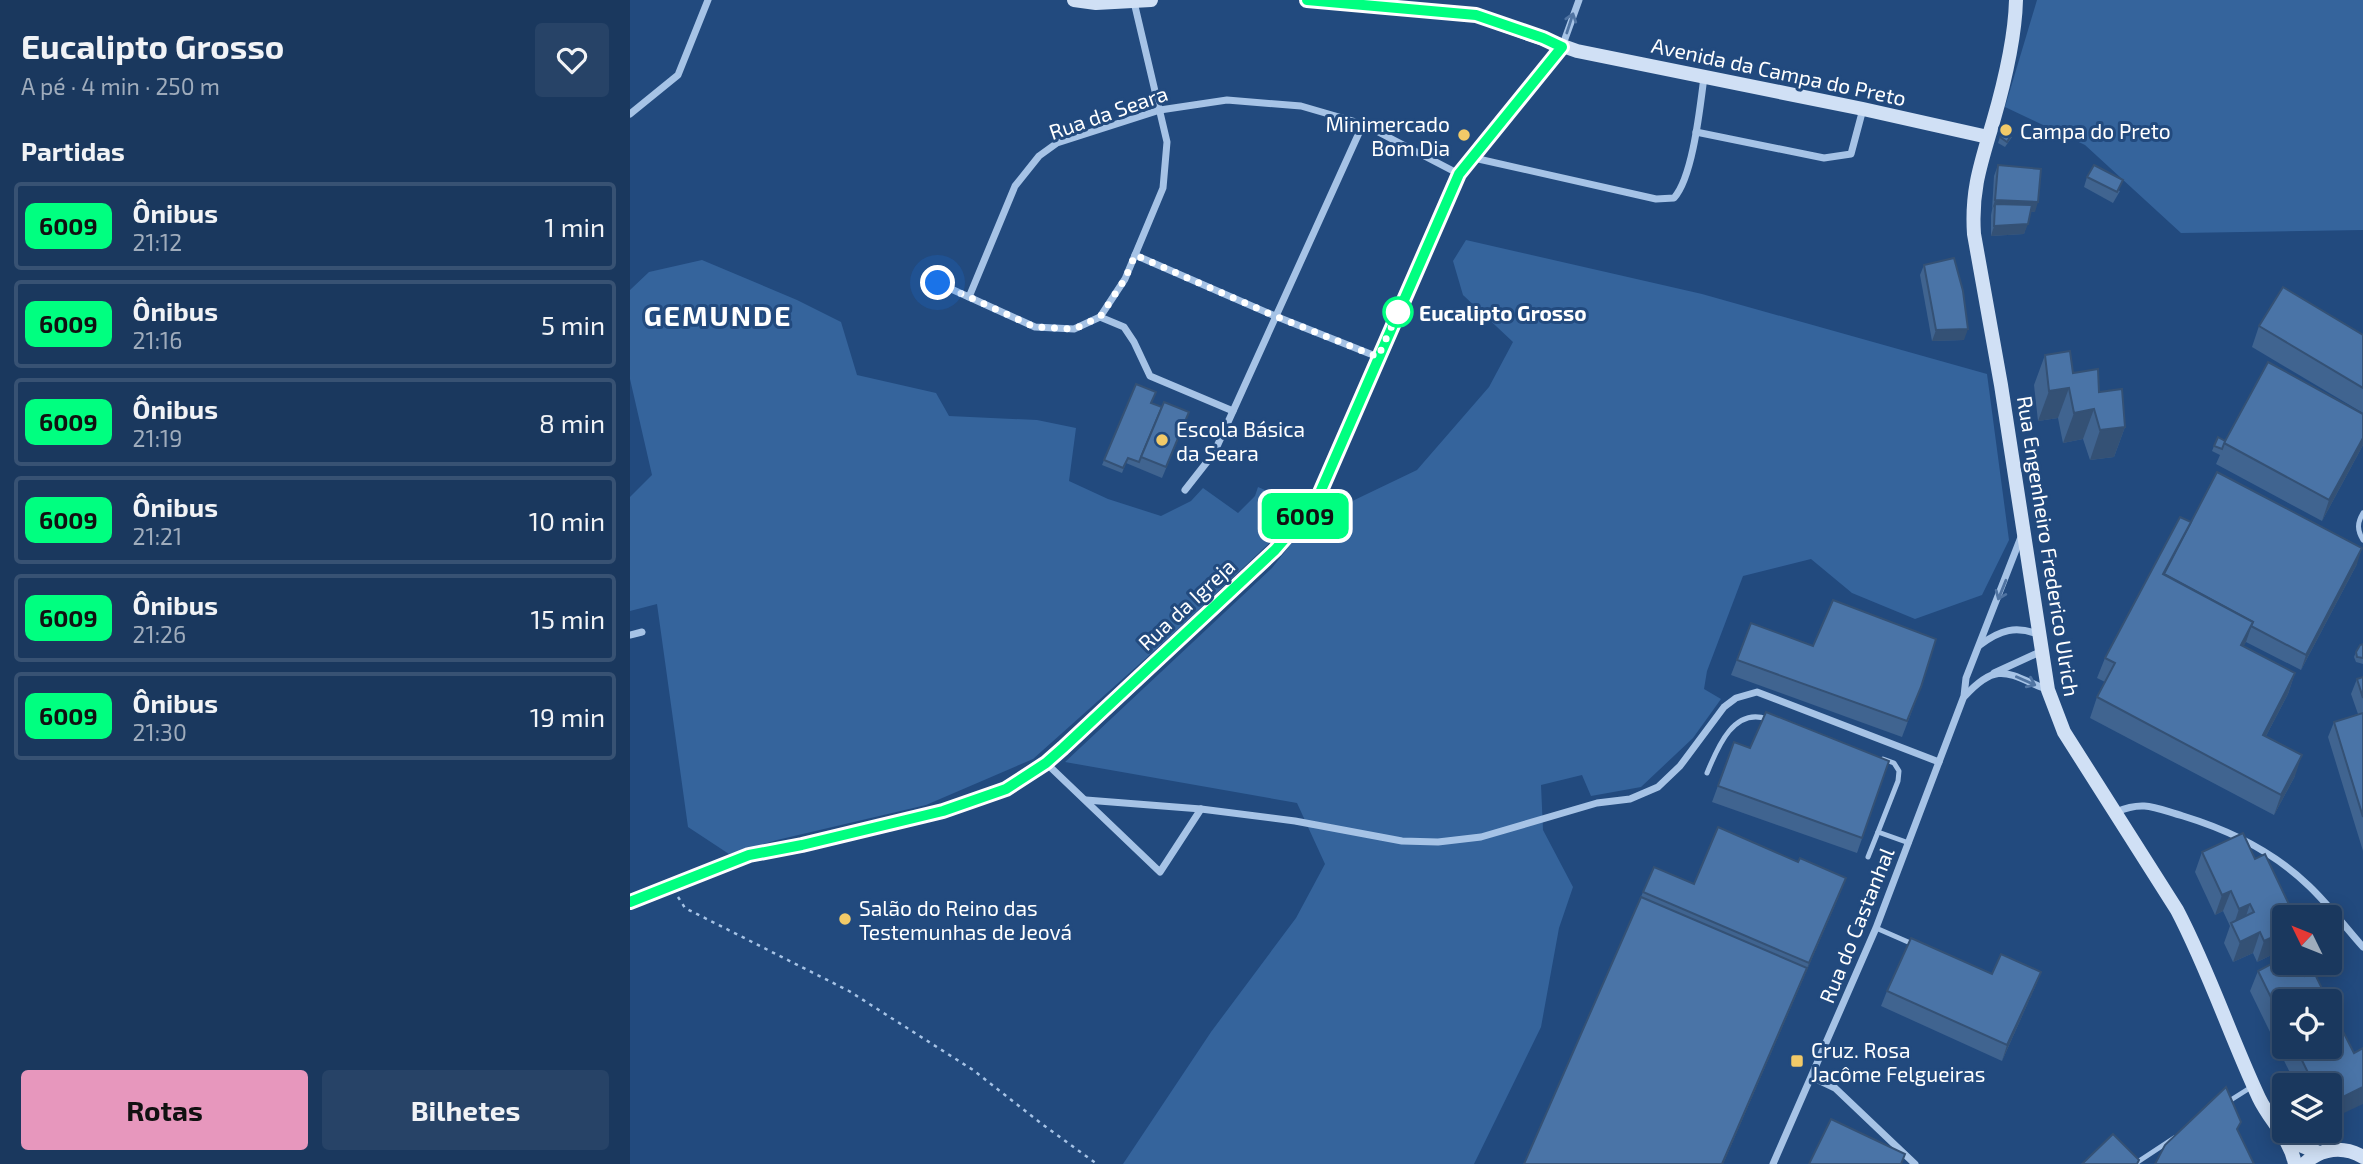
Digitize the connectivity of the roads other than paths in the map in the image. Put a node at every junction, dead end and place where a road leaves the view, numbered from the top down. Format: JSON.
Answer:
{"nodes":[{"id":1,"x":708,"y":0,"type":"edge"},
{"id":2,"x":1074,"y":0,"type":"edge"},
{"id":3,"x":1151,"y":0,"type":"edge"},
{"id":4,"x":1307,"y":0,"type":"edge"},
{"id":5,"x":1579,"y":0,"type":"edge"},
{"id":6,"x":2016,"y":0,"type":"edge"},
{"id":7,"x":1134,"y":2,"type":"junction"},
{"id":8,"x":1562,"y":47,"type":"junction"},
{"id":9,"x":1704,"y":77,"type":"junction"},
{"id":10,"x":1863,"y":109,"type":"junction"},
{"id":11,"x":1160,"y":110,"type":"junction"},
{"id":12,"x":630,"y":114,"type":"edge"},
{"id":13,"x":1363,"y":124,"type":"junction"},
{"id":14,"x":1696,"y":132,"type":"junction"},
{"id":15,"x":1988,"y":137,"type":"junction"},
{"id":16,"x":1473,"y":158,"type":"junction"},
{"id":17,"x":1459,"y":174,"type":"junction"},
{"id":18,"x":1135,"y":255,"type":"junction"},
{"id":19,"x":938,"y":283,"type":"dead end"},
{"id":20,"x":969,"y":297,"type":"junction"},
{"id":21,"x":1275,"y":316,"type":"junction"},
{"id":22,"x":1100,"y":317,"type":"junction"},
{"id":23,"x":1378,"y":357,"type":"junction"},
{"id":24,"x":1233,"y":411,"type":"junction"},
{"id":25,"x":1185,"y":490,"type":"dead end"},
{"id":26,"x":2363,"y":513,"type":"edge"},
{"id":27,"x":2023,"y":533,"type":"junction"},
{"id":28,"x":2363,"y":540,"type":"edge"},
{"id":29,"x":642,"y":632,"type":"dead end"},
{"id":30,"x":630,"y":635,"type":"edge"},
{"id":31,"x":2040,"y":635,"type":"junction"},
{"id":32,"x":1979,"y":646,"type":"junction"},
{"id":33,"x":2042,"y":651,"type":"junction"},
{"id":34,"x":1993,"y":673,"type":"junction"},
{"id":35,"x":2048,"y":690,"type":"junction"},
{"id":36,"x":1964,"y":696,"type":"junction"},
{"id":37,"x":1770,"y":720,"type":"edge"},
{"id":38,"x":1872,"y":755,"type":"edge"},
{"id":39,"x":1939,"y":762,"type":"junction"},
{"id":40,"x":1046,"y":763,"type":"junction"},
{"id":41,"x":1707,"y":773,"type":"dead end"},
{"id":42,"x":1086,"y":800,"type":"junction"},
{"id":43,"x":1201,"y":809,"type":"junction"},
{"id":44,"x":2116,"y":812,"type":"junction"},
{"id":45,"x":1878,"y":832,"type":"junction"},
{"id":46,"x":1909,"y":843,"type":"junction"},
{"id":47,"x":1868,"y":857,"type":"dead end"},
{"id":48,"x":630,"y":902,"type":"edge"},
{"id":49,"x":1876,"y":928,"type":"junction"},
{"id":50,"x":2363,"y":947,"type":"edge"},
{"id":51,"x":1925,"y":949,"type":"edge"},
{"id":52,"x":1812,"y":1077,"type":"junction"},
{"id":53,"x":2253,"y":1085,"type":"junction"},
{"id":54,"x":2221,"y":1107,"type":"edge"},
{"id":55,"x":2272,"y":1119,"type":"edge"},
{"id":56,"x":2179,"y":1135,"type":"edge"},
{"id":57,"x":2288,"y":1143,"type":"edge"},
{"id":58,"x":2295,"y":1143,"type":"edge"},
{"id":59,"x":2319,"y":1153,"type":"junction"},
{"id":60,"x":2362,"y":1156,"type":"edge"},
{"id":61,"x":2136,"y":1163,"type":"edge"},
{"id":62,"x":1773,"y":1164,"type":"edge"},
{"id":63,"x":1915,"y":1164,"type":"edge"},
{"id":64,"x":2295,"y":1164,"type":"edge"},
{"id":65,"x":2304,"y":1164,"type":"edge"}],
"edges":[{"from":1,"to":12,"type":"street"},
{"from":2,"to":7,"type":"street"},
{"from":3,"to":7,"type":"street"},
{"from":4,"to":8,"type":"street","name":"Avenida da Campa do Preto"},
{"from":8,"to":5,"type":"street","name":"Rua da Igreja","one_way":true},
{"from":6,"to":15,"type":"street","name":"Rua Engenheiro Frederico Ulrich"},
{"from":7,"to":11,"type":"street"},
{"from":8,"to":9,"type":"street","name":"Avenida da Campa do Preto"},
{"from":8,"to":16,"type":"street","name":"Rua da Igreja"},
{"from":9,"to":10,"type":"street","name":"Avenida da Campa do Preto"},
{"from":9,"to":14,"type":"street"},
{"from":10,"to":14,"type":"street"},
{"from":10,"to":15,"type":"street","name":"Avenida da Campa do Preto"},
{"from":11,"to":13,"type":"street","name":"Rua da Seara"},
{"from":11,"to":18,"type":"street"},
{"from":11,"to":20,"type":"street","name":"Rua da Seara"},
{"from":13,"to":17,"type":"street","name":"Rua da Seara"},
{"from":13,"to":21,"type":"street"},
{"from":14,"to":16,"type":"street"},
{"from":15,"to":27,"type":"street","name":"Rua Engenheiro Frederico Ulrich"},
{"from":16,"to":17,"type":"street","name":"Rua da Igreja"},
{"from":17,"to":23,"type":"street","name":"Rua da Igreja"},
{"from":18,"to":21,"type":"street"},
{"from":18,"to":22,"type":"street"},
{"from":19,"to":20,"type":"street"},
{"from":20,"to":22,"type":"street"},
{"from":21,"to":23,"type":"street"},
{"from":21,"to":24,"type":"street"},
{"from":22,"to":24,"type":"street"},
{"from":23,"to":40,"type":"street","name":"Rua da Igreja"},
{"from":24,"to":25,"type":"street"},
{"from":26,"to":28,"type":"lane"},
{"from":27,"to":31,"type":"street","name":"Rua Engenheiro Frederico Ulrich"},
{"from":27,"to":32,"type":"street","name":"Rua do Castanhal","one_way":true},
{"from":29,"to":30,"type":"street"},
{"from":31,"to":32,"type":"street"},
{"from":31,"to":33,"type":"street","name":"Rua Engenheiro Frederico Ulrich"},
{"from":32,"to":36,"type":"street","name":"Rua do Castanhal"},
{"from":33,"to":34,"type":"street","name":"Rua do Castanhal"},
{"from":33,"to":35,"type":"street","name":"Rua Engenheiro Frederico Ulrich"},
{"from":34,"to":35,"type":"street","one_way":true},
{"from":34,"to":36,"type":"street","name":"Rua do Castanhal"},
{"from":35,"to":44,"type":"street","name":"Rua Engenheiro Frederico Ulrich"},
{"from":36,"to":39,"type":"street","name":"Rua do Castanhal"},
{"from":37,"to":41,"type":"lane"},
{"from":38,"to":45,"type":"lane"},
{"from":39,"to":43,"type":"street"},
{"from":39,"to":46,"type":"street","name":"Rua do Castanhal"},
{"from":40,"to":42,"type":"street"},
{"from":40,"to":48,"type":"street","name":"Rua da Igreja"},
{"from":42,"to":43,"type":"street"},
{"from":42,"to":43,"type":"street"},
{"from":44,"to":50,"type":"street"},
{"from":44,"to":53,"type":"street","name":"Rua Engenheiro Frederico Ulrich"},
{"from":45,"to":46,"type":"lane"},
{"from":45,"to":47,"type":"lane"},
{"from":46,"to":49,"type":"street","name":"Rua do Castanhal"},
{"from":49,"to":51,"type":"lane"},
{"from":49,"to":52,"type":"street","name":"Rua do Castanhal"},
{"from":52,"to":62,"type":"street","name":"Rua do Castanhal"},
{"from":52,"to":63,"type":"street"},
{"from":53,"to":54,"type":"lane"},
{"from":53,"to":55,"type":"street","name":"Rua Engenheiro Frederico Ulrich"},
{"from":56,"to":61,"type":"lane"},
{"from":57,"to":64,"type":"street","name":"Rua Engenheiro Frederico Ulrich"},
{"from":58,"to":59,"type":"street","name":"Rua Engenheiro Frederico Ulrich"},
{"from":59,"to":60,"type":"street"},
{"from":59,"to":65,"type":"street"}]}
